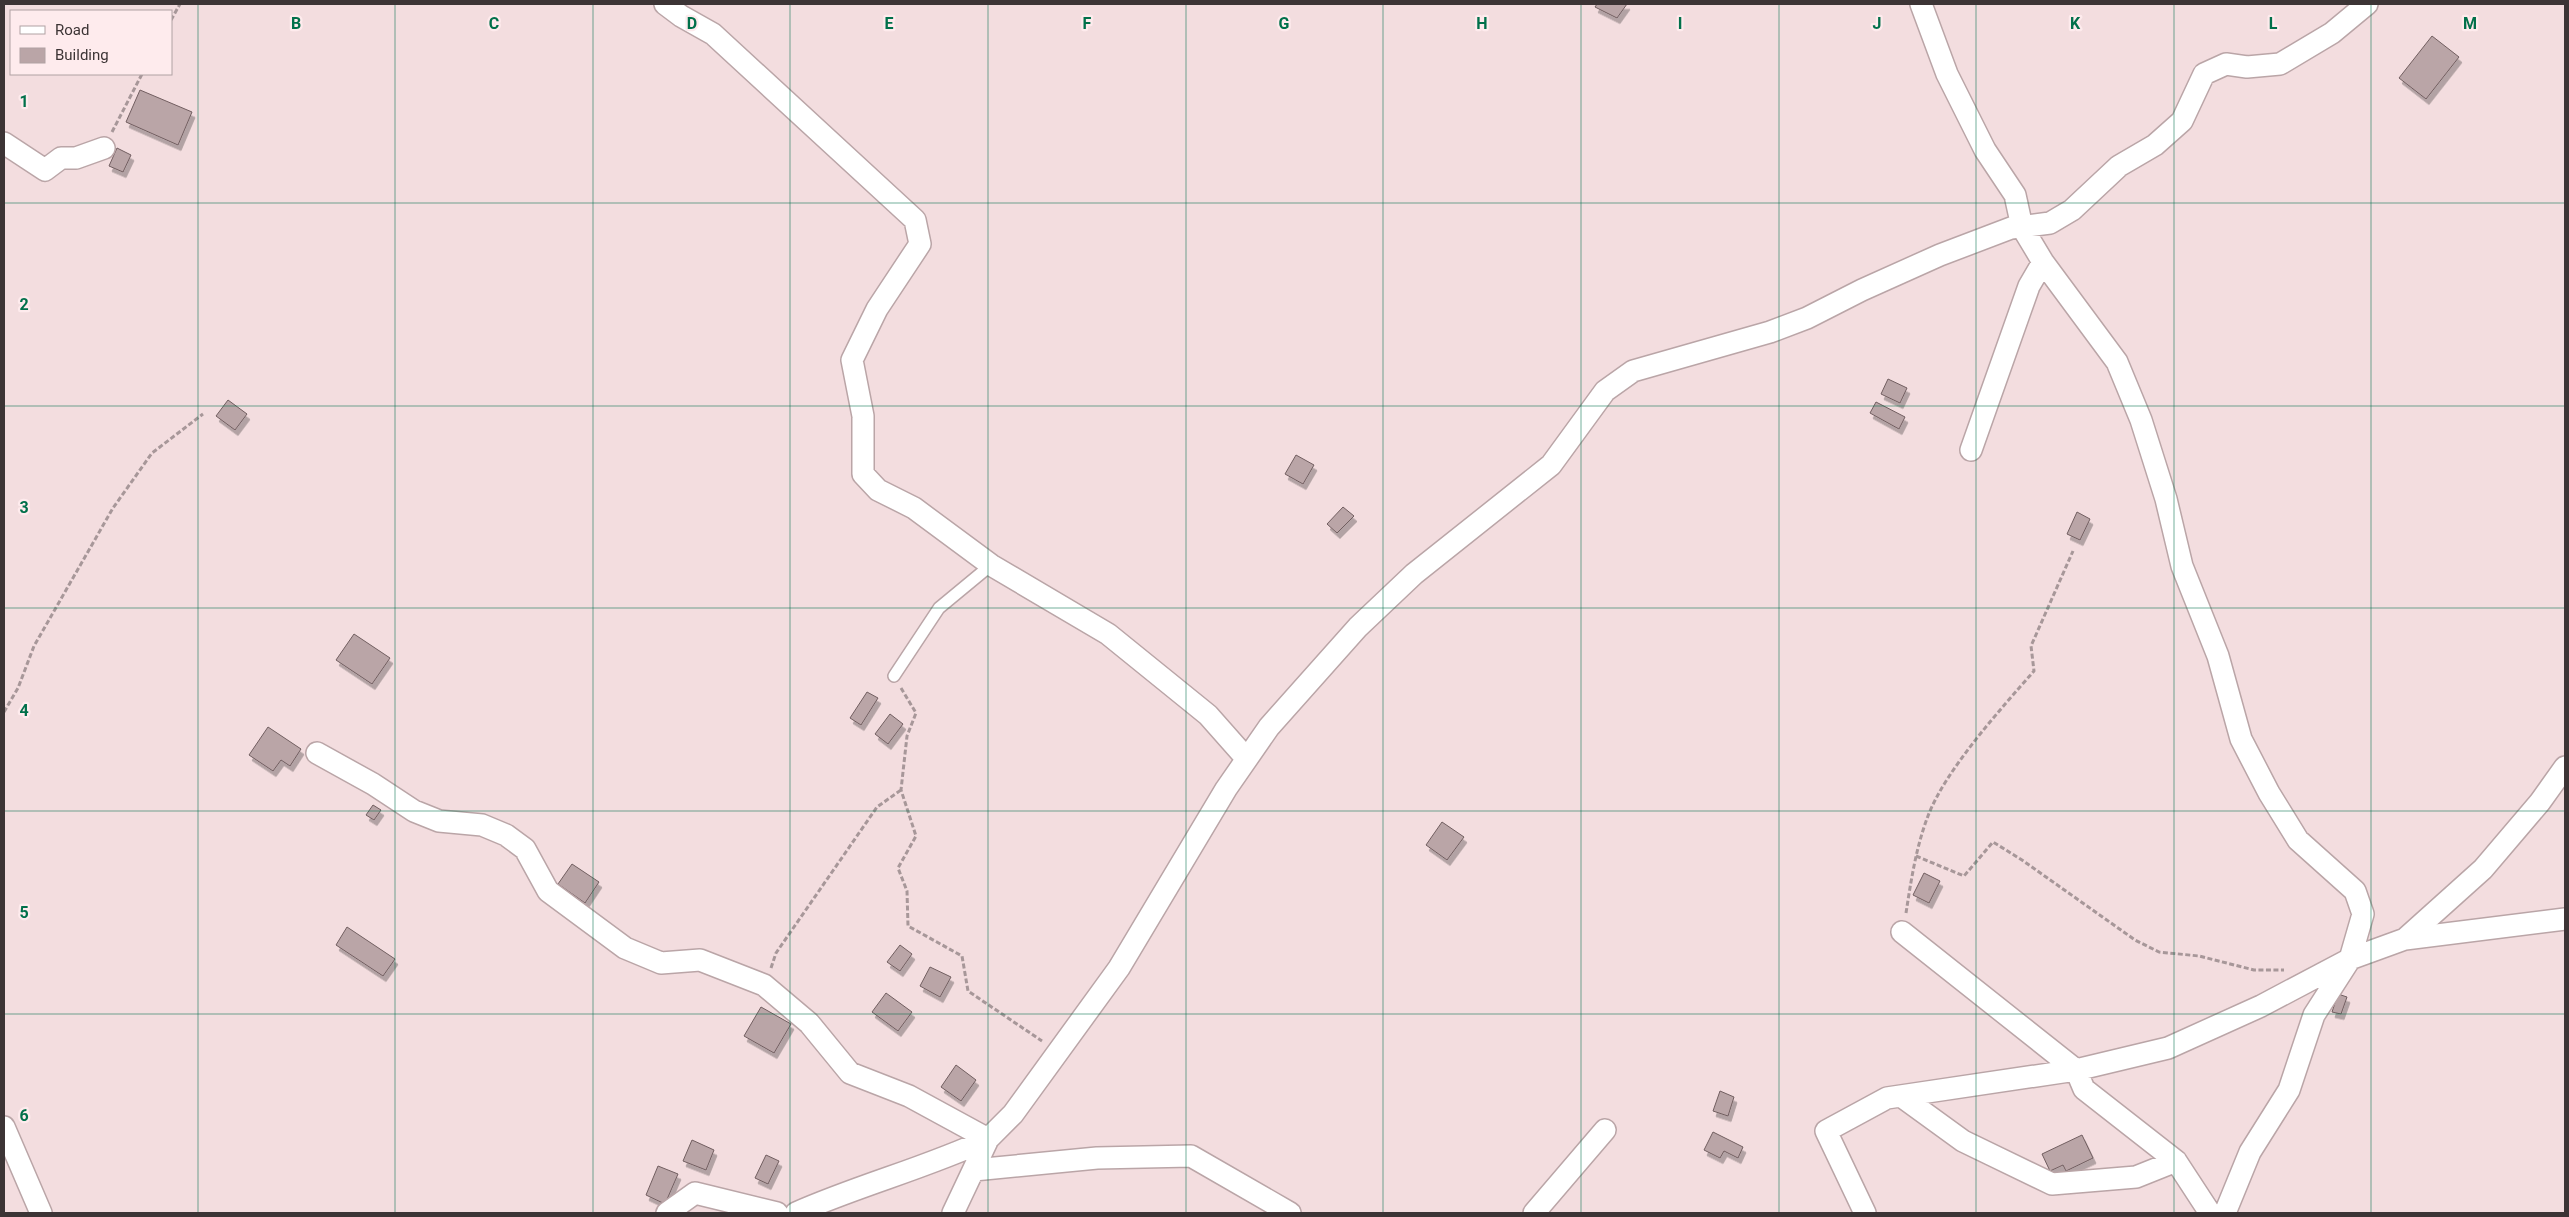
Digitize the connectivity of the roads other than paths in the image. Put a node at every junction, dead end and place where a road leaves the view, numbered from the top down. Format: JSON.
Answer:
{"nodes":[{"id":1,"x":665,"y":4,"type":"edge"},
{"id":2,"x":1921,"y":4,"type":"edge"},
{"id":3,"x":2366,"y":4,"type":"edge"},
{"id":4,"x":4,"y":143,"type":"edge"},
{"id":5,"x":104,"y":148,"type":"road end"},
{"id":6,"x":2022,"y":227,"type":"junction"},
{"id":7,"x":2044,"y":262,"type":"junction"},
{"id":8,"x":1971,"y":450,"type":"dead end"},
{"id":9,"x":991,"y":565,"type":"junction"},
{"id":10,"x":894,"y":676,"type":"road end"},
{"id":11,"x":317,"y":753,"type":"dead end"},
{"id":12,"x":1246,"y":758,"type":"junction"},
{"id":13,"x":2565,"y":767,"type":"edge"},
{"id":14,"x":2565,"y":919,"type":"edge"},
{"id":15,"x":1902,"y":932,"type":"road end"},
{"id":16,"x":2405,"y":939,"type":"junction"},
{"id":17,"x":2350,"y":959,"type":"junction"},
{"id":18,"x":2076,"y":1070,"type":"junction"},
{"id":19,"x":1901,"y":1096,"type":"junction"},
{"id":20,"x":4,"y":1126,"type":"edge"},
{"id":21,"x":1605,"y":1130,"type":"dead end"},
{"id":22,"x":988,"y":1140,"type":"junction"},
{"id":23,"x":2176,"y":1161,"type":"junction"},
{"id":24,"x":974,"y":1170,"type":"junction"},
{"id":25,"x":41,"y":1213,"type":"edge"},
{"id":26,"x":667,"y":1213,"type":"edge"},
{"id":27,"x":777,"y":1213,"type":"edge"},
{"id":28,"x":796,"y":1213,"type":"edge"},
{"id":29,"x":953,"y":1213,"type":"edge"},
{"id":30,"x":1290,"y":1213,"type":"edge"},
{"id":31,"x":1534,"y":1213,"type":"edge"},
{"id":32,"x":1865,"y":1213,"type":"edge"},
{"id":33,"x":2210,"y":1213,"type":"edge"},
{"id":34,"x":2225,"y":1213,"type":"edge"}],
"edges":[{"from":1,"to":9,"type":"street"},
{"from":2,"to":6,"type":"street"},
{"from":3,"to":6,"type":"street"},
{"from":4,"to":5,"type":"street"},
{"from":6,"to":7,"type":"street"},
{"from":6,"to":12,"type":"street"},
{"from":7,"to":8,"type":"street"},
{"from":7,"to":17,"type":"street"},
{"from":9,"to":10,"type":"lane"},
{"from":9,"to":12,"type":"street"},
{"from":11,"to":22,"type":"street"},
{"from":12,"to":22,"type":"street"},
{"from":13,"to":16,"type":"street"},
{"from":14,"to":16,"type":"street"},
{"from":15,"to":18,"type":"street"},
{"from":16,"to":17,"type":"street"},
{"from":17,"to":18,"type":"street"},
{"from":17,"to":34,"type":"street"},
{"from":18,"to":19,"type":"street"},
{"from":18,"to":23,"type":"street"},
{"from":19,"to":23,"type":"street"},
{"from":19,"to":32,"type":"street"},
{"from":20,"to":25,"type":"street"},
{"from":21,"to":31,"type":"street"},
{"from":22,"to":24,"type":"street"},
{"from":22,"to":28,"type":"street"},
{"from":23,"to":33,"type":"street"},
{"from":24,"to":29,"type":"street"},
{"from":24,"to":30,"type":"street"},
{"from":26,"to":27,"type":"street"}]}
